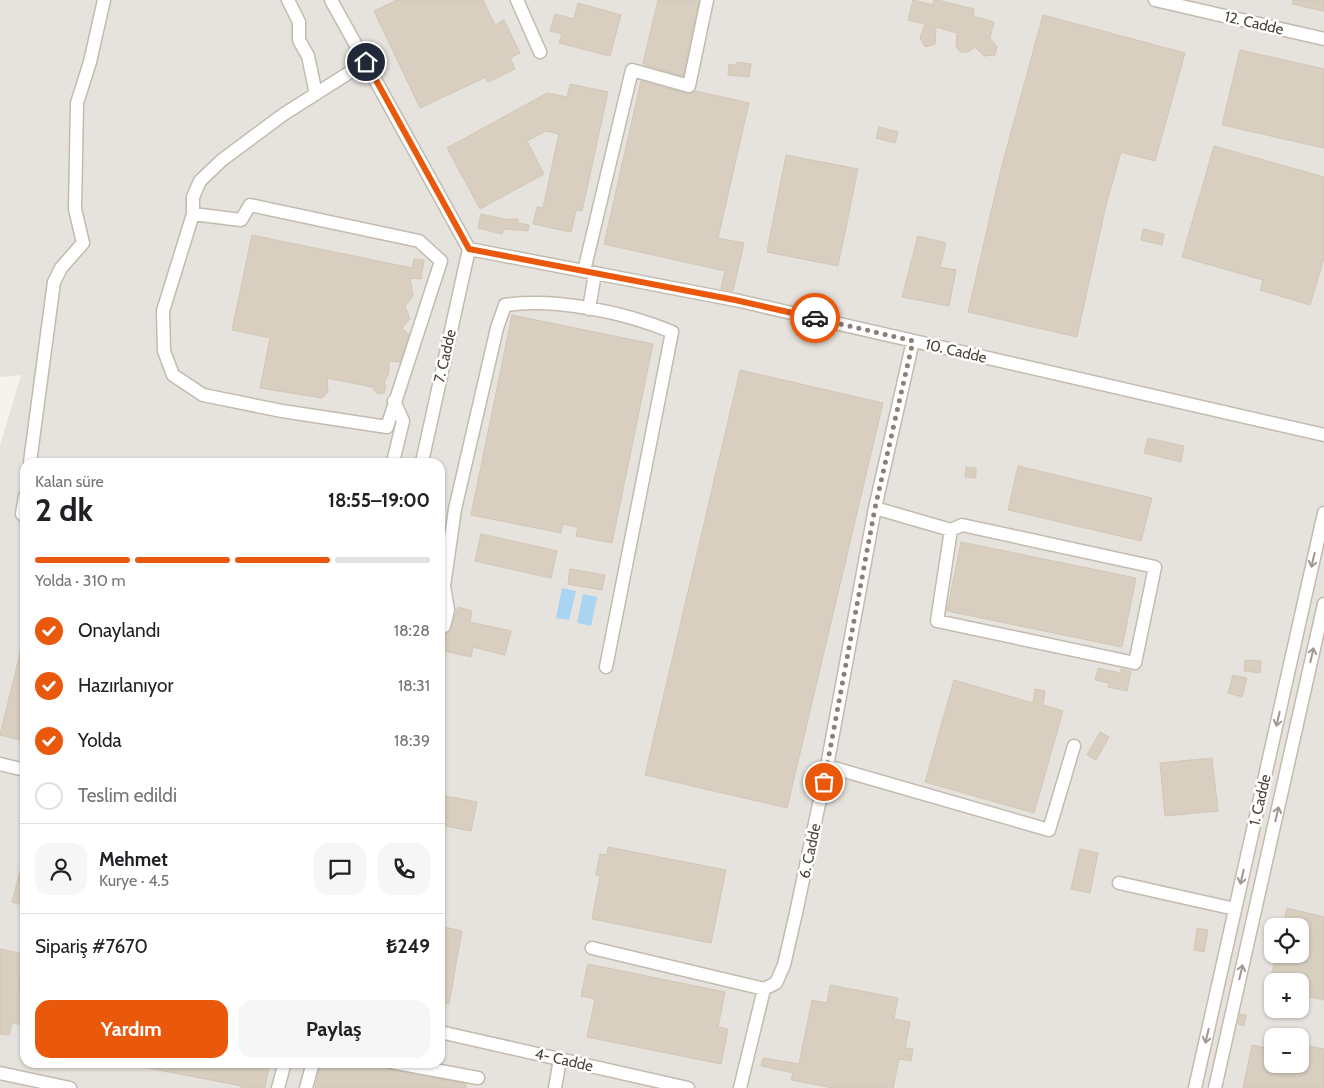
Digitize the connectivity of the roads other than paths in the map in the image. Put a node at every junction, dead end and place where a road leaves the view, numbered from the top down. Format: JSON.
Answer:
{"nodes":[{"id":1,"x":104,"y":0,"type":"edge"},
{"id":2,"x":288,"y":0,"type":"edge"},
{"id":3,"x":331,"y":0,"type":"edge"},
{"id":4,"x":517,"y":0,"type":"edge"},
{"id":5,"x":707,"y":0,"type":"edge"},
{"id":6,"x":1155,"y":0,"type":"edge"},
{"id":7,"x":1324,"y":40,"type":"edge"},
{"id":8,"x":540,"y":52,"type":"dead end"},
{"id":9,"x":366,"y":62,"type":"junction"},
{"id":10,"x":316,"y":94,"type":"junction"},
{"id":11,"x":193,"y":214,"type":"junction"},
{"id":12,"x":469,"y":249,"type":"junction"},
{"id":13,"x":590,"y":272,"type":"junction"},
{"id":14,"x":589,"y":309,"type":"junction"},
{"id":15,"x":913,"y":341,"type":"junction"},
{"id":16,"x":394,"y":401,"type":"junction"},
{"id":17,"x":1324,"y":436,"type":"edge"},
{"id":18,"x":31,"y":458,"type":"edge"},
{"id":19,"x":394,"y":458,"type":"edge"},
{"id":20,"x":423,"y":458,"type":"edge"},
{"id":21,"x":875,"y":508,"type":"junction"},
{"id":22,"x":1324,"y":512,"type":"edge"},
{"id":23,"x":951,"y":530,"type":"junction"},
{"id":24,"x":445,"y":579,"type":"edge"},
{"id":25,"x":445,"y":592,"type":"edge"},
{"id":26,"x":1324,"y":604,"type":"edge"},
{"id":27,"x":445,"y":622,"type":"edge"},
{"id":28,"x":606,"y":667,"type":"dead end"},
{"id":29,"x":1074,"y":746,"type":"dead end"},
{"id":30,"x":0,"y":764,"type":"edge"},
{"id":31,"x":827,"y":766,"type":"junction"},
{"id":32,"x":20,"y":769,"type":"edge"},
{"id":33,"x":1119,"y":884,"type":"dead end"},
{"id":34,"x":1235,"y":909,"type":"junction"},
{"id":35,"x":592,"y":948,"type":"dead end"},
{"id":36,"x":764,"y":989,"type":"junction"},
{"id":37,"x":445,"y":1033,"type":"edge"},
{"id":38,"x":560,"y":1059,"type":"junction"},
{"id":39,"x":283,"y":1068,"type":"edge"},
{"id":40,"x":311,"y":1068,"type":"edge"},
{"id":41,"x":424,"y":1068,"type":"edge"},
{"id":42,"x":0,"y":1073,"type":"edge"},
{"id":43,"x":478,"y":1078,"type":"dead end"},
{"id":44,"x":70,"y":1088,"type":"edge"},
{"id":45,"x":278,"y":1088,"type":"edge"},
{"id":46,"x":306,"y":1088,"type":"edge"},
{"id":47,"x":555,"y":1088,"type":"edge"},
{"id":48,"x":688,"y":1088,"type":"edge"},
{"id":49,"x":740,"y":1088,"type":"edge"},
{"id":50,"x":1195,"y":1088,"type":"edge"},
{"id":51,"x":1215,"y":1088,"type":"edge"}],
"edges":[{"from":1,"to":18,"type":"street"},
{"from":2,"to":10,"type":"street"},
{"from":3,"to":9,"type":"street"},
{"from":4,"to":8,"type":"street"},
{"from":5,"to":13,"type":"street"},
{"from":6,"to":7,"type":"street","name":"12. Cadde"},
{"from":9,"to":10,"type":"street"},
{"from":9,"to":12,"type":"street"},
{"from":10,"to":11,"type":"street"},
{"from":11,"to":16,"type":"street"},
{"from":11,"to":16,"type":"street"},
{"from":12,"to":13,"type":"street","name":"10. Cadde"},
{"from":12,"to":20,"type":"street","name":"7. Cadde"},
{"from":13,"to":14,"type":"street"},
{"from":13,"to":15,"type":"street","name":"10. Cadde"},
{"from":14,"to":24,"type":"street"},
{"from":14,"to":28,"type":"street"},
{"from":15,"to":17,"type":"street","name":"10. Cadde"},
{"from":15,"to":21,"type":"street","name":"6. Cadde"},
{"from":16,"to":19,"type":"street"},
{"from":21,"to":23,"type":"street"},
{"from":21,"to":31,"type":"street","name":"6. Cadde"},
{"from":22,"to":34,"type":"street","name":"1. Cadde","one_way":true},
{"from":23,"to":23,"type":"street"},
{"from":25,"to":27,"type":"street"},
{"from":51,"to":26,"type":"street","one_way":true},
{"from":29,"to":31,"type":"street"},
{"from":30,"to":32,"type":"street"},
{"from":31,"to":36,"type":"street","name":"6. Cadde"},
{"from":33,"to":34,"type":"street"},
{"from":34,"to":50,"type":"street","name":"1. Cadde","one_way":true},
{"from":35,"to":36,"type":"street"},
{"from":36,"to":49,"type":"street"},
{"from":37,"to":38,"type":"street","name":"4- Cadde"},
{"from":38,"to":47,"type":"street"},
{"from":38,"to":48,"type":"street","name":"4- Cadde"},
{"from":39,"to":45,"type":"street"},
{"from":40,"to":46,"type":"street"},
{"from":41,"to":43,"type":"street"},
{"from":42,"to":44,"type":"street"}]}
